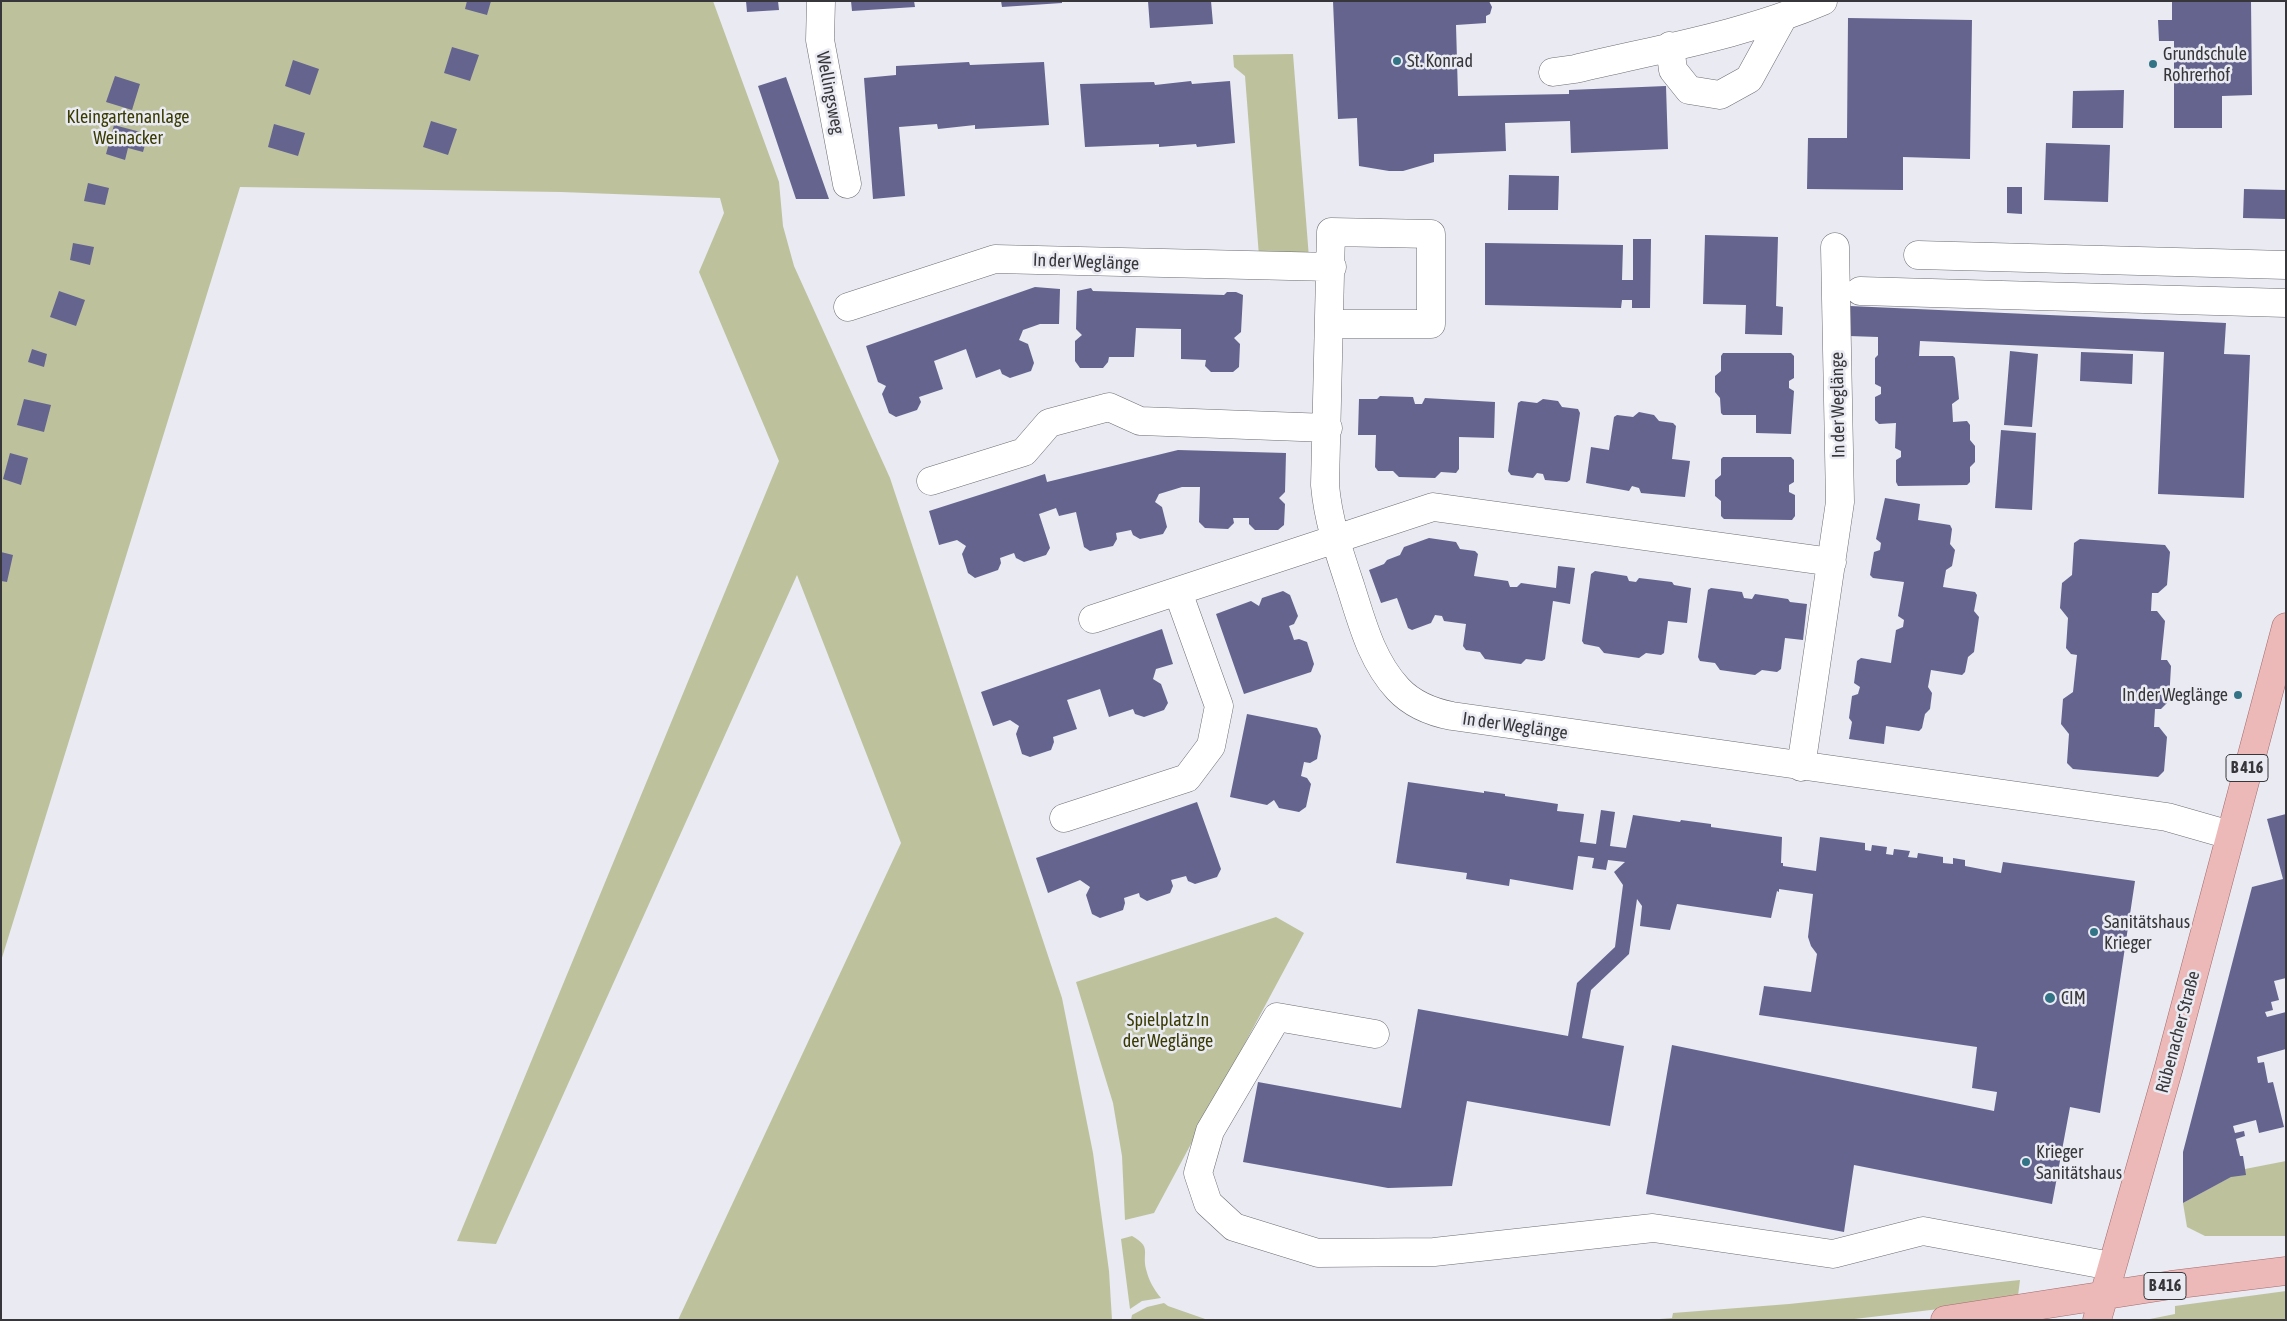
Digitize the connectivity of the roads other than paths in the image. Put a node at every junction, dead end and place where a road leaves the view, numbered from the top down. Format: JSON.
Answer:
{"nodes":[{"id":1,"x":821,"y":1,"type":"edge"},
{"id":2,"x":1822,"y":1,"type":"edge"},
{"id":3,"x":1782,"y":19,"type":"junction"},
{"id":4,"x":1670,"y":46,"type":"junction"},
{"id":5,"x":1553,"y":72,"type":"dead end"},
{"id":6,"x":847,"y":184,"type":"dead end"},
{"id":7,"x":1835,"y":247,"type":"dead end"},
{"id":8,"x":1918,"y":255,"type":"dead end"},
{"id":9,"x":2286,"y":265,"type":"edge"},
{"id":10,"x":1332,"y":268,"type":"junction"},
{"id":11,"x":1860,"y":291,"type":"dead end"},
{"id":12,"x":2286,"y":303,"type":"edge"},
{"id":13,"x":848,"y":307,"type":"dead end"},
{"id":14,"x":1330,"y":324,"type":"junction"},
{"id":15,"x":1328,"y":428,"type":"junction"},
{"id":16,"x":931,"y":481,"type":"dead end"},
{"id":17,"x":1335,"y":540,"type":"junction"},
{"id":18,"x":1832,"y":562,"type":"junction"},
{"id":19,"x":1178,"y":592,"type":"junction"},
{"id":20,"x":1093,"y":620,"type":"dead end"},
{"id":21,"x":2286,"y":627,"type":"edge"},
{"id":22,"x":1801,"y":767,"type":"junction"},
{"id":23,"x":1064,"y":818,"type":"dead end"},
{"id":24,"x":2230,"y":834,"type":"junction"},
{"id":25,"x":1375,"y":1034,"type":"dead end"},
{"id":26,"x":2111,"y":1266,"type":"junction"},
{"id":27,"x":2286,"y":1271,"type":"edge"},
{"id":28,"x":2100,"y":1307,"type":"edge"},
{"id":29,"x":1945,"y":1320,"type":"edge"}],
"edges":[{"from":1,"to":6,"type":"street","name":"Wellingsweg"},
{"from":2,"to":3,"type":"street"},
{"from":3,"to":4,"type":"street"},
{"from":3,"to":4,"type":"street"},
{"from":4,"to":5,"type":"street"},
{"from":7,"to":18,"type":"street","name":"In der Weglänge"},
{"from":8,"to":9,"type":"street"},
{"from":10,"to":13,"type":"street","name":"In der Weglänge"},
{"from":10,"to":14,"type":"street","name":"In der Weglänge"},
{"from":10,"to":14,"type":"street","name":"In der Weglänge"},
{"from":11,"to":12,"type":"street"},
{"from":14,"to":15,"type":"street","name":"In der Weglänge"},
{"from":15,"to":16,"type":"street"},
{"from":15,"to":17,"type":"street","name":"In der Weglänge"},
{"from":17,"to":18,"type":"street"},
{"from":17,"to":19,"type":"street"},
{"from":17,"to":22,"type":"street","name":"In der Weglänge"},
{"from":18,"to":22,"type":"street","name":"In der Weglänge"},
{"from":19,"to":20,"type":"street"},
{"from":19,"to":23,"type":"street"},
{"from":21,"to":24,"type":"main road","name":"Rübenacher Straße","number":"B 416"},
{"from":22,"to":24,"type":"street","name":"In der Weglänge"},
{"from":24,"to":26,"type":"main road","name":"Rübenacher Straße","number":"B 416"},
{"from":25,"to":26,"type":"street"},
{"from":26,"to":28,"type":"main road","name":"Rübenacher Straße","number":"B 416"},
{"from":27,"to":28,"type":"main road","number":"B 416"},
{"from":28,"to":29,"type":"main road"}]}
